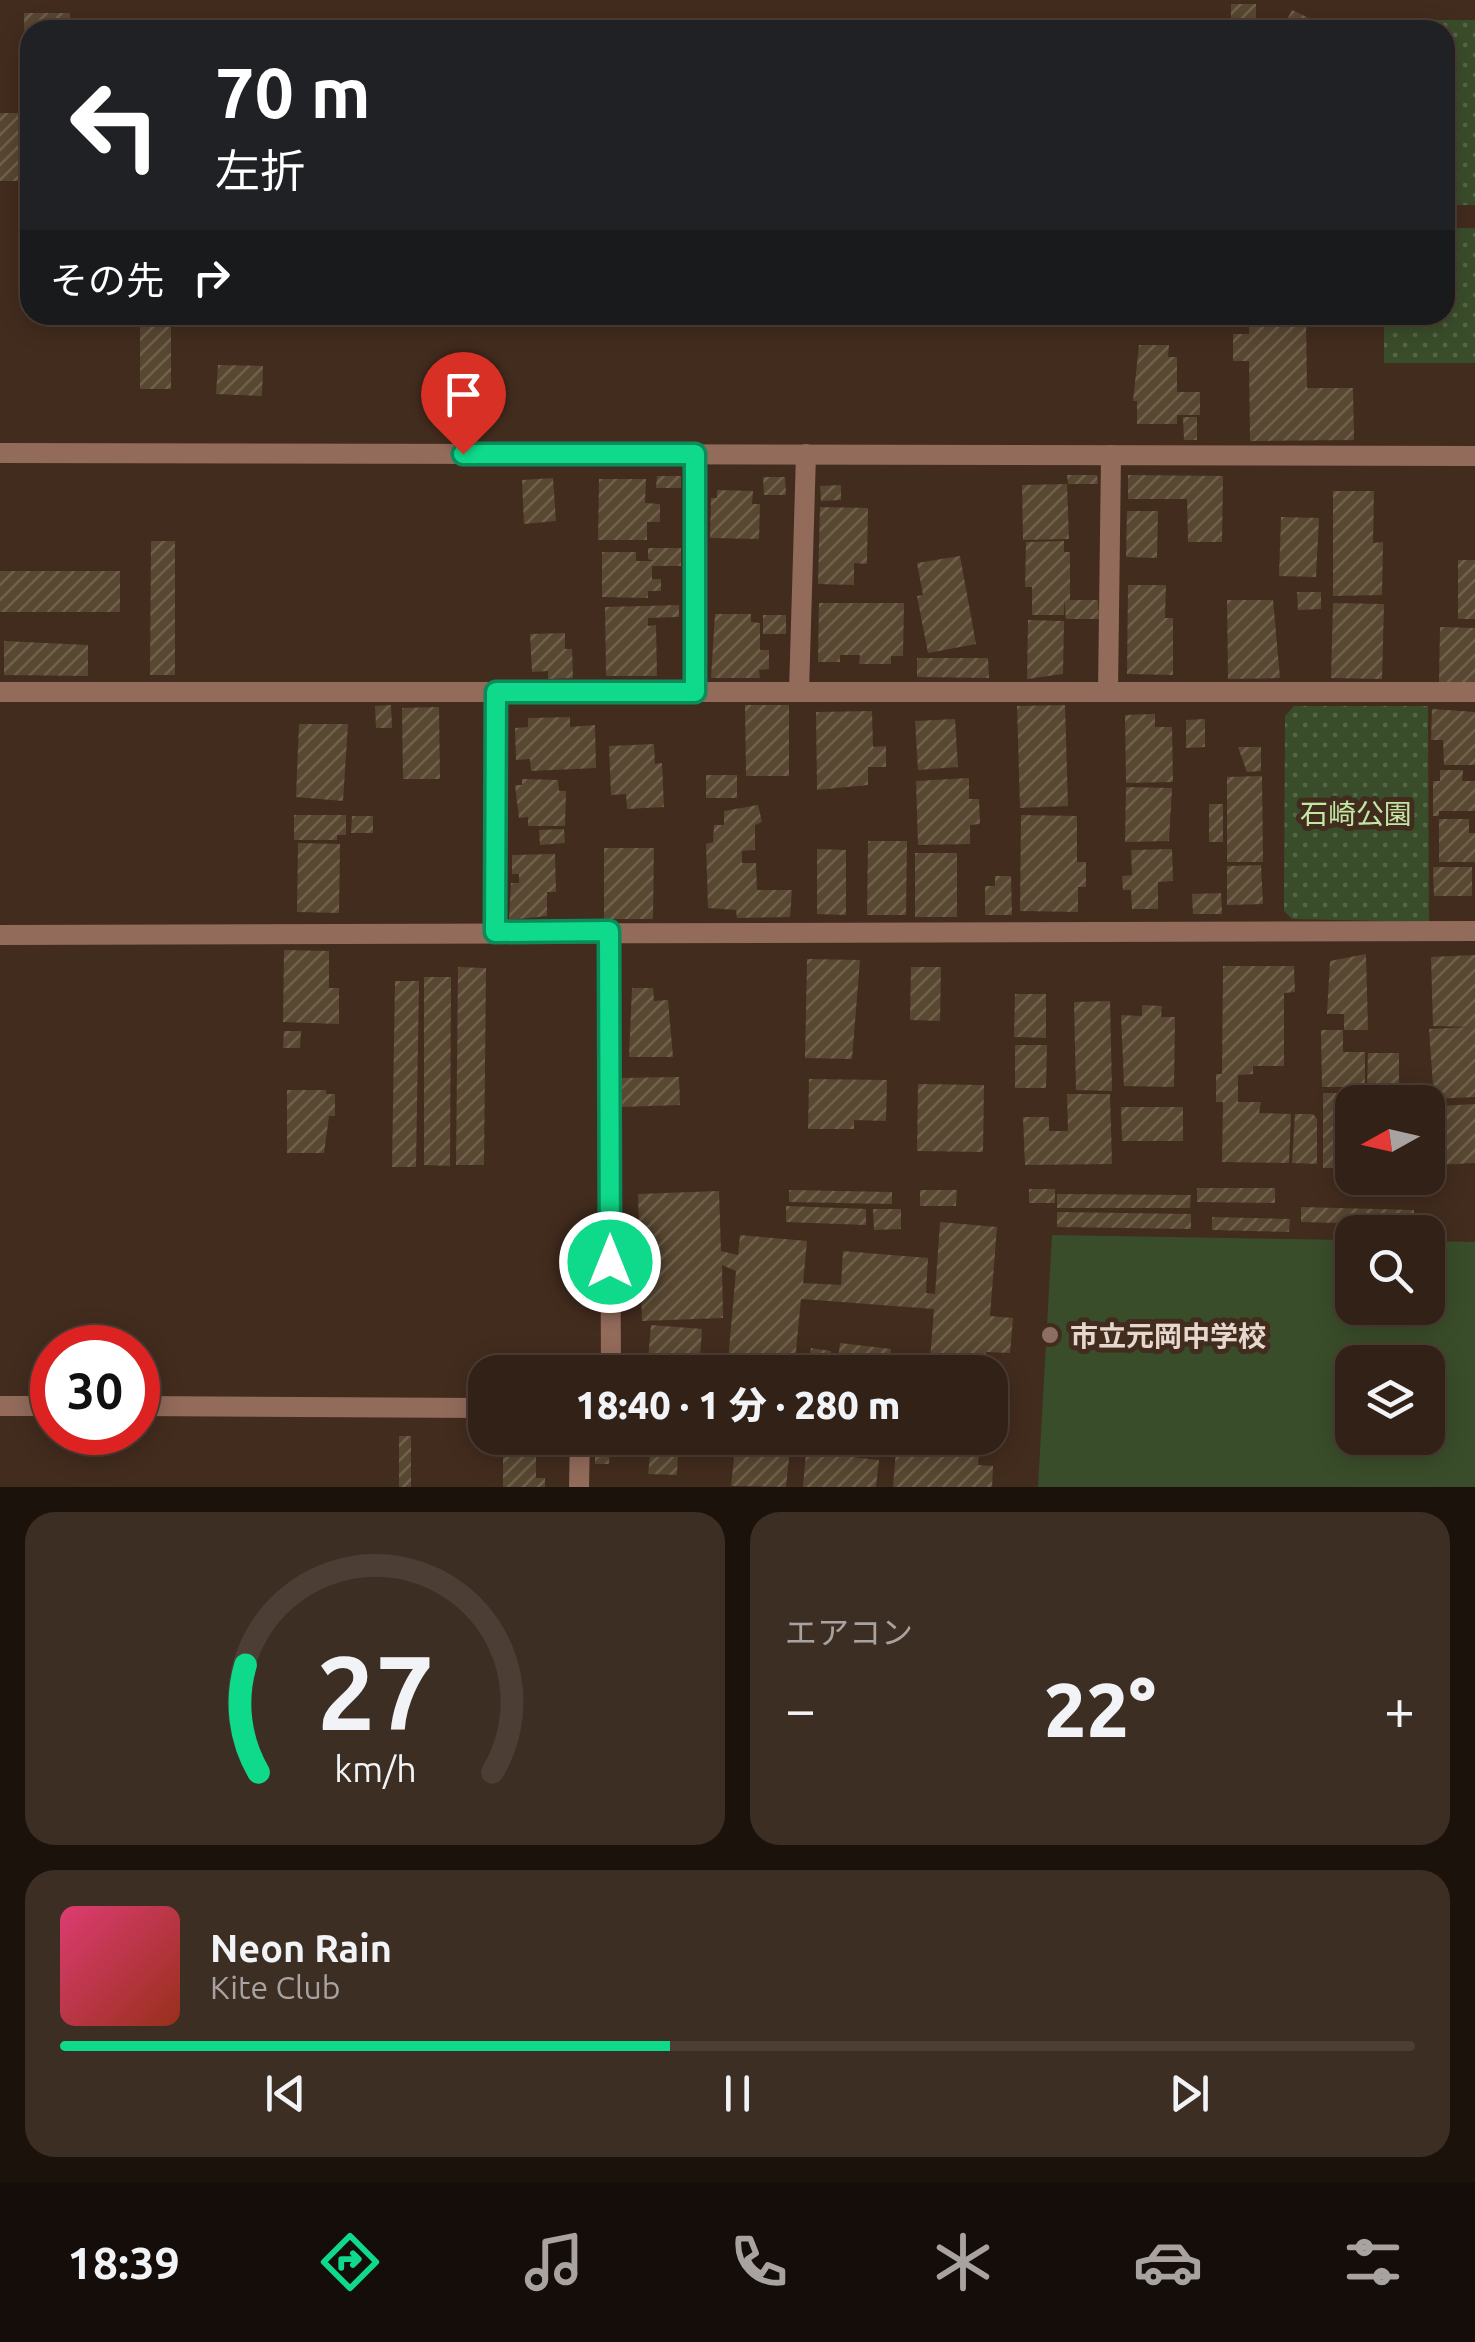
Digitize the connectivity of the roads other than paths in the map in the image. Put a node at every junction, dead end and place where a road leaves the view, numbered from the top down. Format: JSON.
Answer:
{"nodes":[{"id":1,"x":0,"y":452,"type":"edge"},
{"id":2,"x":695,"y":454,"type":"junction"},
{"id":3,"x":806,"y":454,"type":"junction"},
{"id":4,"x":1111,"y":455,"type":"junction"},
{"id":5,"x":1475,"y":456,"type":"edge"},
{"id":6,"x":0,"y":692,"type":"edge"},
{"id":7,"x":496,"y":692,"type":"junction"},
{"id":8,"x":695,"y":692,"type":"junction"},
{"id":9,"x":799,"y":692,"type":"junction"},
{"id":10,"x":1108,"y":692,"type":"junction"},
{"id":11,"x":1475,"y":692,"type":"edge"},
{"id":12,"x":609,"y":931,"type":"junction"},
{"id":13,"x":495,"y":932,"type":"junction"},
{"id":14,"x":1475,"y":932,"type":"edge"},
{"id":15,"x":0,"y":935,"type":"edge"},
{"id":16,"x":611,"y":1355,"type":"edge"},
{"id":17,"x":0,"y":1406,"type":"edge"},
{"id":18,"x":30,"y":1406,"type":"edge"},
{"id":19,"x":160,"y":1406,"type":"edge"},
{"id":20,"x":468,"y":1408,"type":"edge"},
{"id":21,"x":580,"y":1455,"type":"edge"},
{"id":22,"x":579,"y":1487,"type":"edge"}],
"edges":[{"from":1,"to":2,"type":"street"},
{"from":2,"to":3,"type":"street"},
{"from":2,"to":8,"type":"street"},
{"from":3,"to":4,"type":"street"},
{"from":3,"to":9,"type":"street"},
{"from":4,"to":5,"type":"street"},
{"from":4,"to":10,"type":"street"},
{"from":6,"to":7,"type":"street"},
{"from":7,"to":8,"type":"street"},
{"from":7,"to":13,"type":"street"},
{"from":8,"to":9,"type":"street"},
{"from":9,"to":10,"type":"street"},
{"from":10,"to":11,"type":"street"},
{"from":12,"to":13,"type":"street"},
{"from":12,"to":14,"type":"street"},
{"from":12,"to":16,"type":"street"},
{"from":13,"to":15,"type":"street"},
{"from":17,"to":18,"type":"street"},
{"from":19,"to":20,"type":"street"},
{"from":21,"to":22,"type":"street"}]}
